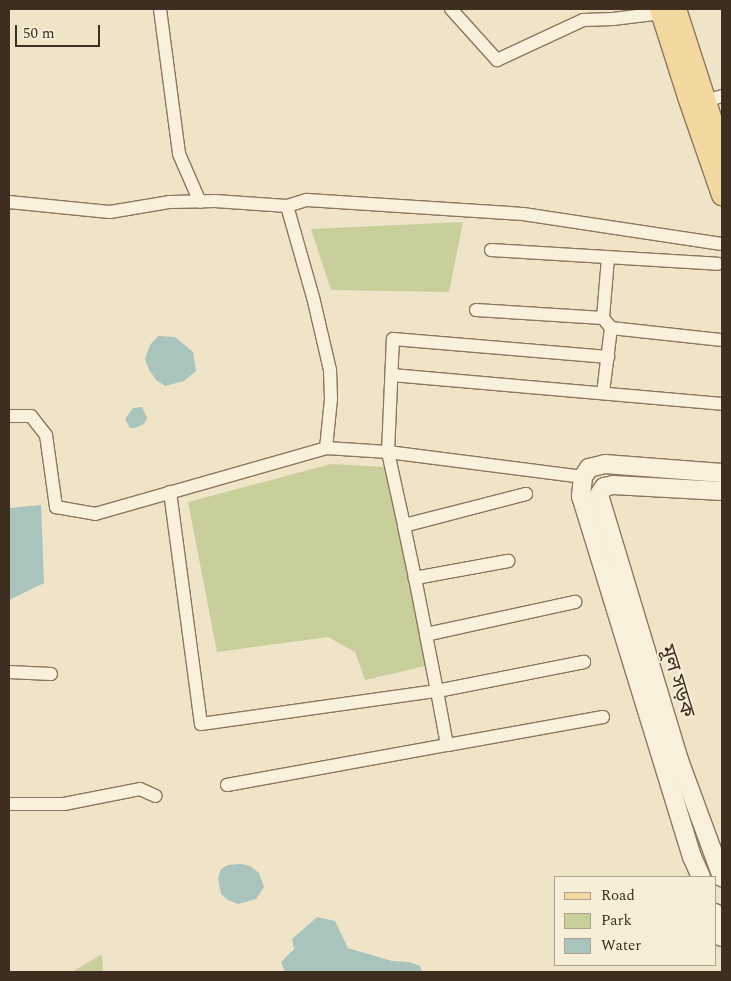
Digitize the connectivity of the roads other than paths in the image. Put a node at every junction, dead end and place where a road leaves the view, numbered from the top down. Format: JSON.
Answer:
{"nodes":[{"id":1,"x":161,"y":9,"type":"edge"},
{"id":2,"x":451,"y":9,"type":"edge"},
{"id":3,"x":666,"y":10,"type":"edge"},
{"id":4,"x":714,"y":99,"type":"edge"},
{"id":5,"x":722,"y":151,"type":"edge"},
{"id":6,"x":722,"y":196,"type":"edge"},
{"id":7,"x":9,"y":202,"type":"edge"},
{"id":8,"x":200,"y":202,"type":"junction"},
{"id":9,"x":287,"y":206,"type":"junction"},
{"id":10,"x":722,"y":244,"type":"edge"},
{"id":11,"x":490,"y":250,"type":"dead end"},
{"id":12,"x":608,"y":258,"type":"junction"},
{"id":13,"x":718,"y":264,"type":"dead end"},
{"id":14,"x":476,"y":310,"type":"dead end"},
{"id":15,"x":607,"y":323,"type":"junction"},
{"id":16,"x":722,"y":340,"type":"edge"},
{"id":17,"x":608,"y":357,"type":"junction"},
{"id":18,"x":392,"y":375,"type":"junction"},
{"id":19,"x":603,"y":393,"type":"junction"},
{"id":20,"x":722,"y":404,"type":"edge"},
{"id":21,"x":9,"y":416,"type":"edge"},
{"id":22,"x":326,"y":448,"type":"junction"},
{"id":23,"x":388,"y":452,"type":"junction"},
{"id":24,"x":722,"y":473,"type":"edge"},
{"id":25,"x":583,"y":477,"type":"junction"},
{"id":26,"x":722,"y":491,"type":"edge"},
{"id":27,"x":170,"y":492,"type":"junction"},
{"id":28,"x":502,"y":500,"type":"dead end"},
{"id":29,"x":479,"y":506,"type":"junction"},
{"id":30,"x":575,"y":602,"type":"dead end"},
{"id":31,"x":556,"y":606,"type":"junction"},
{"id":32,"x":9,"y":672,"type":"edge"},
{"id":33,"x":51,"y":674,"type":"dead end"},
{"id":34,"x":436,"y":690,"type":"junction"},
{"id":35,"x":603,"y":717,"type":"dead end"},
{"id":36,"x":447,"y":745,"type":"junction"},
{"id":37,"x":228,"y":785,"type":"dead end"},
{"id":38,"x":156,"y":796,"type":"dead end"},
{"id":39,"x":9,"y":804,"type":"edge"},
{"id":40,"x":701,"y":876,"type":"edge"},
{"id":41,"x":722,"y":877,"type":"edge"},
{"id":42,"x":716,"y":916,"type":"edge"},
{"id":43,"x":722,"y":937,"type":"edge"}],
"edges":[{"from":1,"to":8,"type":"street"},
{"from":2,"to":3,"type":"street"},
{"from":3,"to":4,"type":"main road"},
{"from":3,"to":6,"type":"main road"},
{"from":4,"to":5,"type":"main road"},
{"from":7,"to":8,"type":"street"},
{"from":8,"to":9,"type":"street"},
{"from":9,"to":10,"type":"street"},
{"from":9,"to":22,"type":"street"},
{"from":11,"to":12,"type":"street"},
{"from":12,"to":13,"type":"street"},
{"from":12,"to":15,"type":"street"},
{"from":14,"to":15,"type":"street"},
{"from":15,"to":16,"type":"street"},
{"from":15,"to":17,"type":"street"},
{"from":17,"to":18,"type":"street"},
{"from":17,"to":19,"type":"street"},
{"from":18,"to":19,"type":"street"},
{"from":18,"to":23,"type":"street"},
{"from":19,"to":20,"type":"street"},
{"from":21,"to":27,"type":"street"},
{"from":22,"to":23,"type":"street"},
{"from":22,"to":27,"type":"street"},
{"from":23,"to":25,"type":"street"},
{"from":23,"to":29,"type":"street"},
{"from":24,"to":25,"type":"street"},
{"from":25,"to":40,"type":"street","name":"মূল সড়ক"},
{"from":26,"to":41,"type":"street","name":"মূল সড়ক"},
{"from":27,"to":34,"type":"street"},
{"from":28,"to":29,"type":"street"},
{"from":29,"to":31,"type":"street"},
{"from":30,"to":31,"type":"street"},
{"from":31,"to":34,"type":"street"},
{"from":32,"to":33,"type":"street"},
{"from":34,"to":36,"type":"street"},
{"from":35,"to":36,"type":"street"},
{"from":36,"to":37,"type":"street"},
{"from":38,"to":39,"type":"street"},
{"from":42,"to":43,"type":"street"}]}
